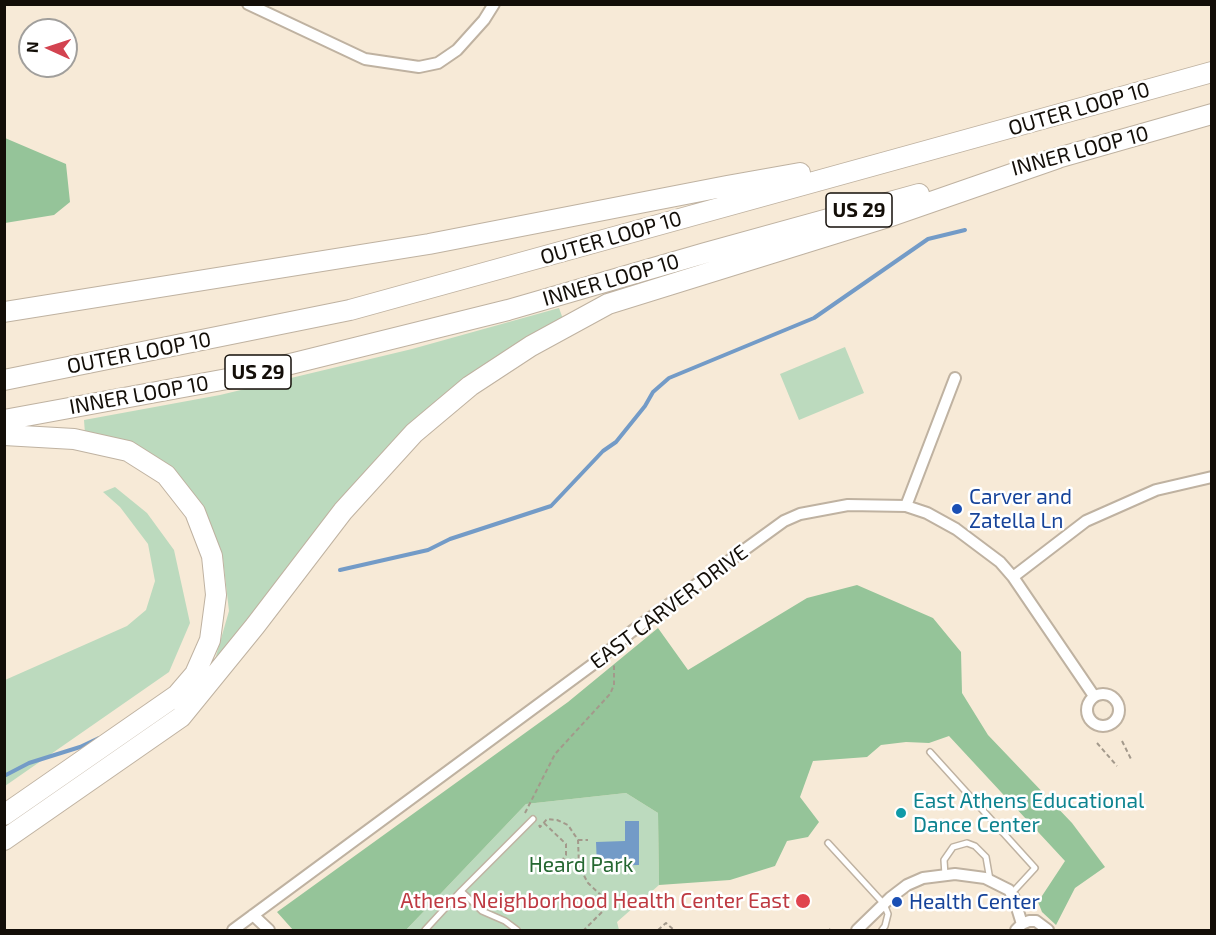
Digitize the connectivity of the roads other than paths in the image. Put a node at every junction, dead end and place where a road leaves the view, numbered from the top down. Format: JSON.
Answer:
{"nodes":[{"id":1,"x":248,"y":4,"type":"edge"},
{"id":2,"x":494,"y":4,"type":"edge"},
{"id":3,"x":1212,"y":72,"type":"edge"},
{"id":4,"x":1212,"y":114,"type":"edge"},
{"id":5,"x":924,"y":153,"type":"junction"},
{"id":6,"x":1058,"y":158,"type":"junction"},
{"id":7,"x":4,"y":312,"type":"edge"},
{"id":8,"x":955,"y":378,"type":"dead end"},
{"id":9,"x":4,"y":380,"type":"edge"},
{"id":10,"x":4,"y":420,"type":"edge"},
{"id":11,"x":4,"y":435,"type":"edge"},
{"id":12,"x":1212,"y":477,"type":"edge"},
{"id":13,"x":906,"y":506,"type":"junction"},
{"id":14,"x":1013,"y":577,"type":"junction"},
{"id":15,"x":1094,"y":696,"type":"dead end"},
{"id":16,"x":930,"y":752,"type":"dead end"},
{"id":17,"x":4,"y":815,"type":"edge"},
{"id":18,"x":533,"y":819,"type":"road end"},
{"id":19,"x":4,"y":840,"type":"edge"},
{"id":20,"x":828,"y":843,"type":"dead end"},
{"id":21,"x":945,"y":875,"type":"junction"},
{"id":22,"x":990,"y":880,"type":"junction"},
{"id":23,"x":460,"y":891,"type":"junction"},
{"id":24,"x":1011,"y":894,"type":"junction"},
{"id":25,"x":884,"y":904,"type":"junction"},
{"id":26,"x":253,"y":915,"type":"junction"},
{"id":27,"x":1019,"y":927,"type":"edge"},
{"id":28,"x":233,"y":930,"type":"edge"},
{"id":29,"x":269,"y":930,"type":"edge"},
{"id":30,"x":425,"y":930,"type":"edge"},
{"id":31,"x":517,"y":930,"type":"edge"},
{"id":32,"x":857,"y":930,"type":"edge"},
{"id":33,"x":882,"y":930,"type":"edge"},
{"id":34,"x":1048,"y":930,"type":"edge"}],
"edges":[{"from":1,"to":2,"type":"street"},
{"from":3,"to":5,"type":"highway","name":"OUTER LOOP 10","number":"US 29"},
{"from":4,"to":6,"type":"highway","name":"INNER LOOP 10","number":"US 29"},
{"from":5,"to":7,"type":"highway"},
{"from":5,"to":9,"type":"highway","name":"OUTER LOOP 10","number":"US 29"},
{"from":6,"to":10,"type":"highway","name":"INNER LOOP 10","number":"US 29"},
{"from":6,"to":19,"type":"highway"},
{"from":8,"to":13,"type":"street"},
{"from":11,"to":17,"type":"highway"},
{"from":12,"to":14,"type":"street"},
{"from":13,"to":14,"type":"street","name":"EAST CARVER DRIVE"},
{"from":13,"to":26,"type":"street","name":"EAST CARVER DRIVE"},
{"from":14,"to":15,"type":"street","name":"EAST CARVER DRIVE"},
{"from":16,"to":24,"type":"lane"},
{"from":18,"to":23,"type":"lane"},
{"from":20,"to":25,"type":"lane"},
{"from":21,"to":22,"type":"street"},
{"from":21,"to":22,"type":"lane"},
{"from":21,"to":25,"type":"street"},
{"from":22,"to":24,"type":"street"},
{"from":23,"to":30,"type":"lane"},
{"from":23,"to":31,"type":"lane"},
{"from":24,"to":27,"type":"street"},
{"from":25,"to":32,"type":"street"},
{"from":25,"to":33,"type":"lane"},
{"from":26,"to":28,"type":"street","name":"EAST CARVER DRIVE"},
{"from":26,"to":29,"type":"street"},
{"from":27,"to":34,"type":"street"}]}
